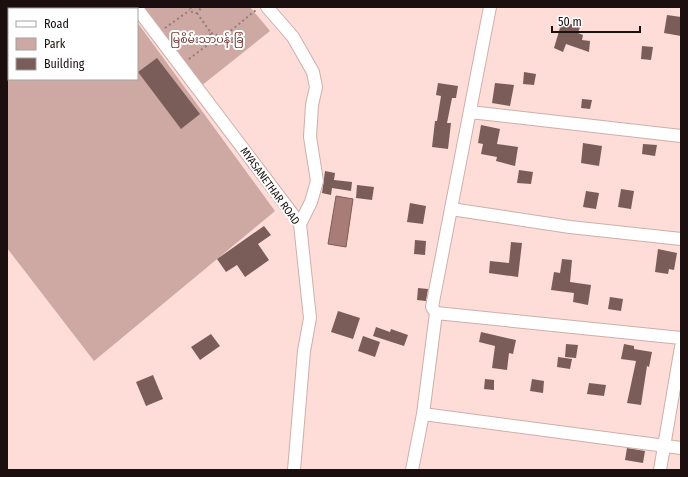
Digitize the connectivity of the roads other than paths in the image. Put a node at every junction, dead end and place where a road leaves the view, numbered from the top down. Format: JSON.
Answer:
{"nodes":[{"id":1,"x":268,"y":7,"type":"edge"},
{"id":2,"x":490,"y":7,"type":"edge"},
{"id":3,"x":138,"y":10,"type":"edge"},
{"id":4,"x":470,"y":112,"type":"junction"},
{"id":5,"x":681,"y":136,"type":"edge"},
{"id":6,"x":452,"y":209,"type":"junction"},
{"id":7,"x":300,"y":224,"type":"junction"},
{"id":8,"x":681,"y":239,"type":"edge"},
{"id":9,"x":436,"y":313,"type":"junction"},
{"id":10,"x":681,"y":338,"type":"edge"},
{"id":11,"x":681,"y":347,"type":"edge"},
{"id":12,"x":423,"y":414,"type":"junction"},
{"id":13,"x":664,"y":446,"type":"junction"},
{"id":14,"x":681,"y":448,"type":"edge"},
{"id":15,"x":294,"y":470,"type":"edge"},
{"id":16,"x":412,"y":470,"type":"edge"},
{"id":17,"x":660,"y":470,"type":"edge"}],
"edges":[{"from":1,"to":7,"type":"street"},
{"from":2,"to":4,"type":"street"},
{"from":3,"to":7,"type":"street","name":"MYASANETHAR ROAD"},
{"from":4,"to":5,"type":"street"},
{"from":4,"to":6,"type":"street"},
{"from":6,"to":8,"type":"street"},
{"from":6,"to":9,"type":"street"},
{"from":7,"to":15,"type":"street","name":"MYASANETHAR ROAD"},
{"from":9,"to":10,"type":"street"},
{"from":9,"to":12,"type":"street"},
{"from":11,"to":13,"type":"street"},
{"from":12,"to":13,"type":"street"},
{"from":12,"to":16,"type":"street"},
{"from":13,"to":14,"type":"street"},
{"from":13,"to":17,"type":"street"}]}
